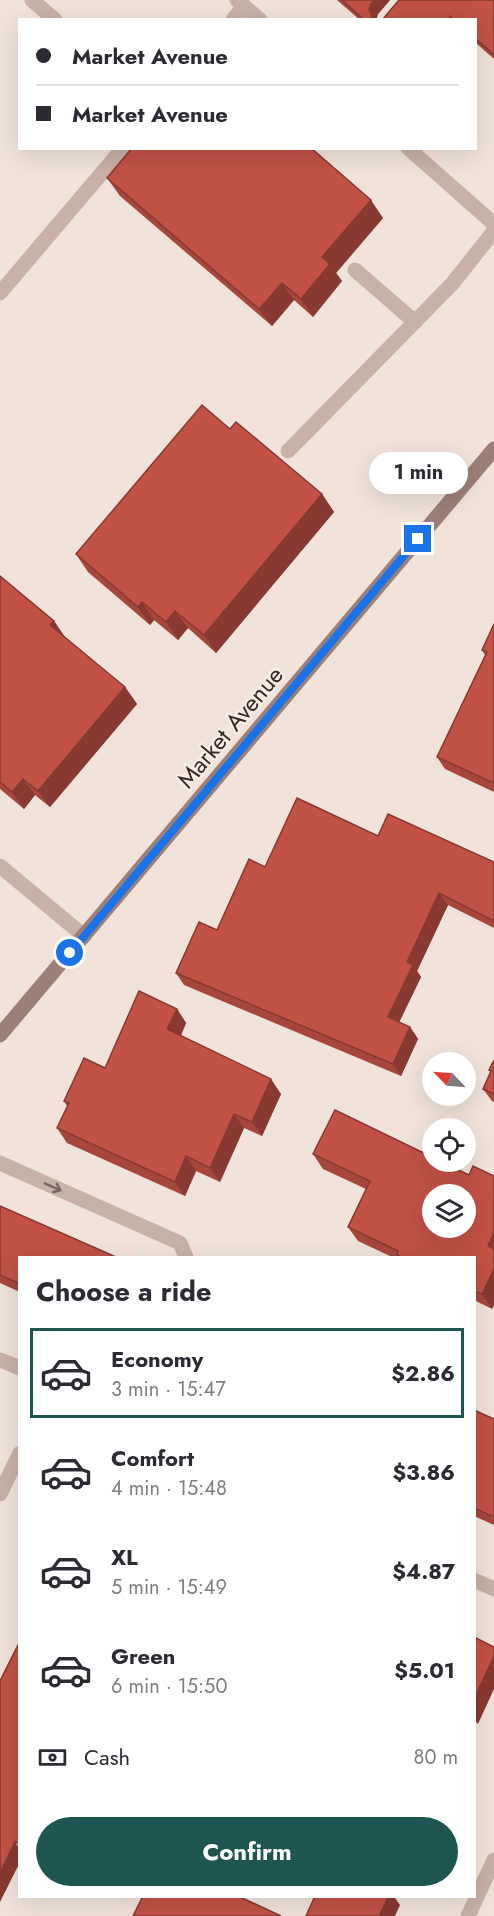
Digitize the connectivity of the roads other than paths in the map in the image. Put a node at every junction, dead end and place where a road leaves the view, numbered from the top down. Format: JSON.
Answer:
{"nodes":[{"id":1,"x":32,"y":0,"type":"edge"},
{"id":2,"x":241,"y":3,"type":"edge"},
{"id":3,"x":53,"y":18,"type":"edge"},
{"id":4,"x":234,"y":18,"type":"edge"},
{"id":5,"x":258,"y":18,"type":"edge"},
{"id":6,"x":121,"y":150,"type":"edge"},
{"id":7,"x":410,"y":150,"type":"edge"},
{"id":8,"x":494,"y":224,"type":"edge"},
{"id":9,"x":494,"y":231,"type":"edge"},
{"id":10,"x":355,"y":270,"type":"dead end"},
{"id":11,"x":0,"y":293,"type":"edge"},
{"id":12,"x":416,"y":322,"type":"junction"},
{"id":13,"x":494,"y":448,"type":"edge"},
{"id":14,"x":288,"y":451,"type":"dead end"},
{"id":15,"x":0,"y":866,"type":"edge"},
{"id":16,"x":84,"y":936,"type":"junction"},
{"id":17,"x":0,"y":1035,"type":"edge"},
{"id":18,"x":0,"y":1163,"type":"edge"},
{"id":19,"x":186,"y":1256,"type":"edge"},
{"id":20,"x":0,"y":1360,"type":"edge"},
{"id":21,"x":18,"y":1367,"type":"edge"},
{"id":22,"x":18,"y":1457,"type":"edge"},
{"id":23,"x":0,"y":1494,"type":"edge"},
{"id":24,"x":476,"y":1581,"type":"edge"},
{"id":25,"x":494,"y":1589,"type":"edge"},
{"id":26,"x":494,"y":1860,"type":"edge"},
{"id":27,"x":468,"y":1916,"type":"edge"}],
"edges":[{"from":1,"to":3,"type":"street"},
{"from":2,"to":4,"type":"street"},
{"from":2,"to":5,"type":"street"},
{"from":6,"to":11,"type":"street"},
{"from":7,"to":8,"type":"street"},
{"from":9,"to":12,"type":"street"},
{"from":10,"to":12,"type":"street"},
{"from":12,"to":14,"type":"street"},
{"from":13,"to":16,"type":"street","name":"Market Avenue"},
{"from":15,"to":16,"type":"street"},
{"from":16,"to":17,"type":"street","name":"Market Avenue"},
{"from":18,"to":19,"type":"street","one_way":true},
{"from":20,"to":21,"type":"street"},
{"from":22,"to":23,"type":"street"},
{"from":24,"to":25,"type":"street"},
{"from":26,"to":27,"type":"street"}]}
